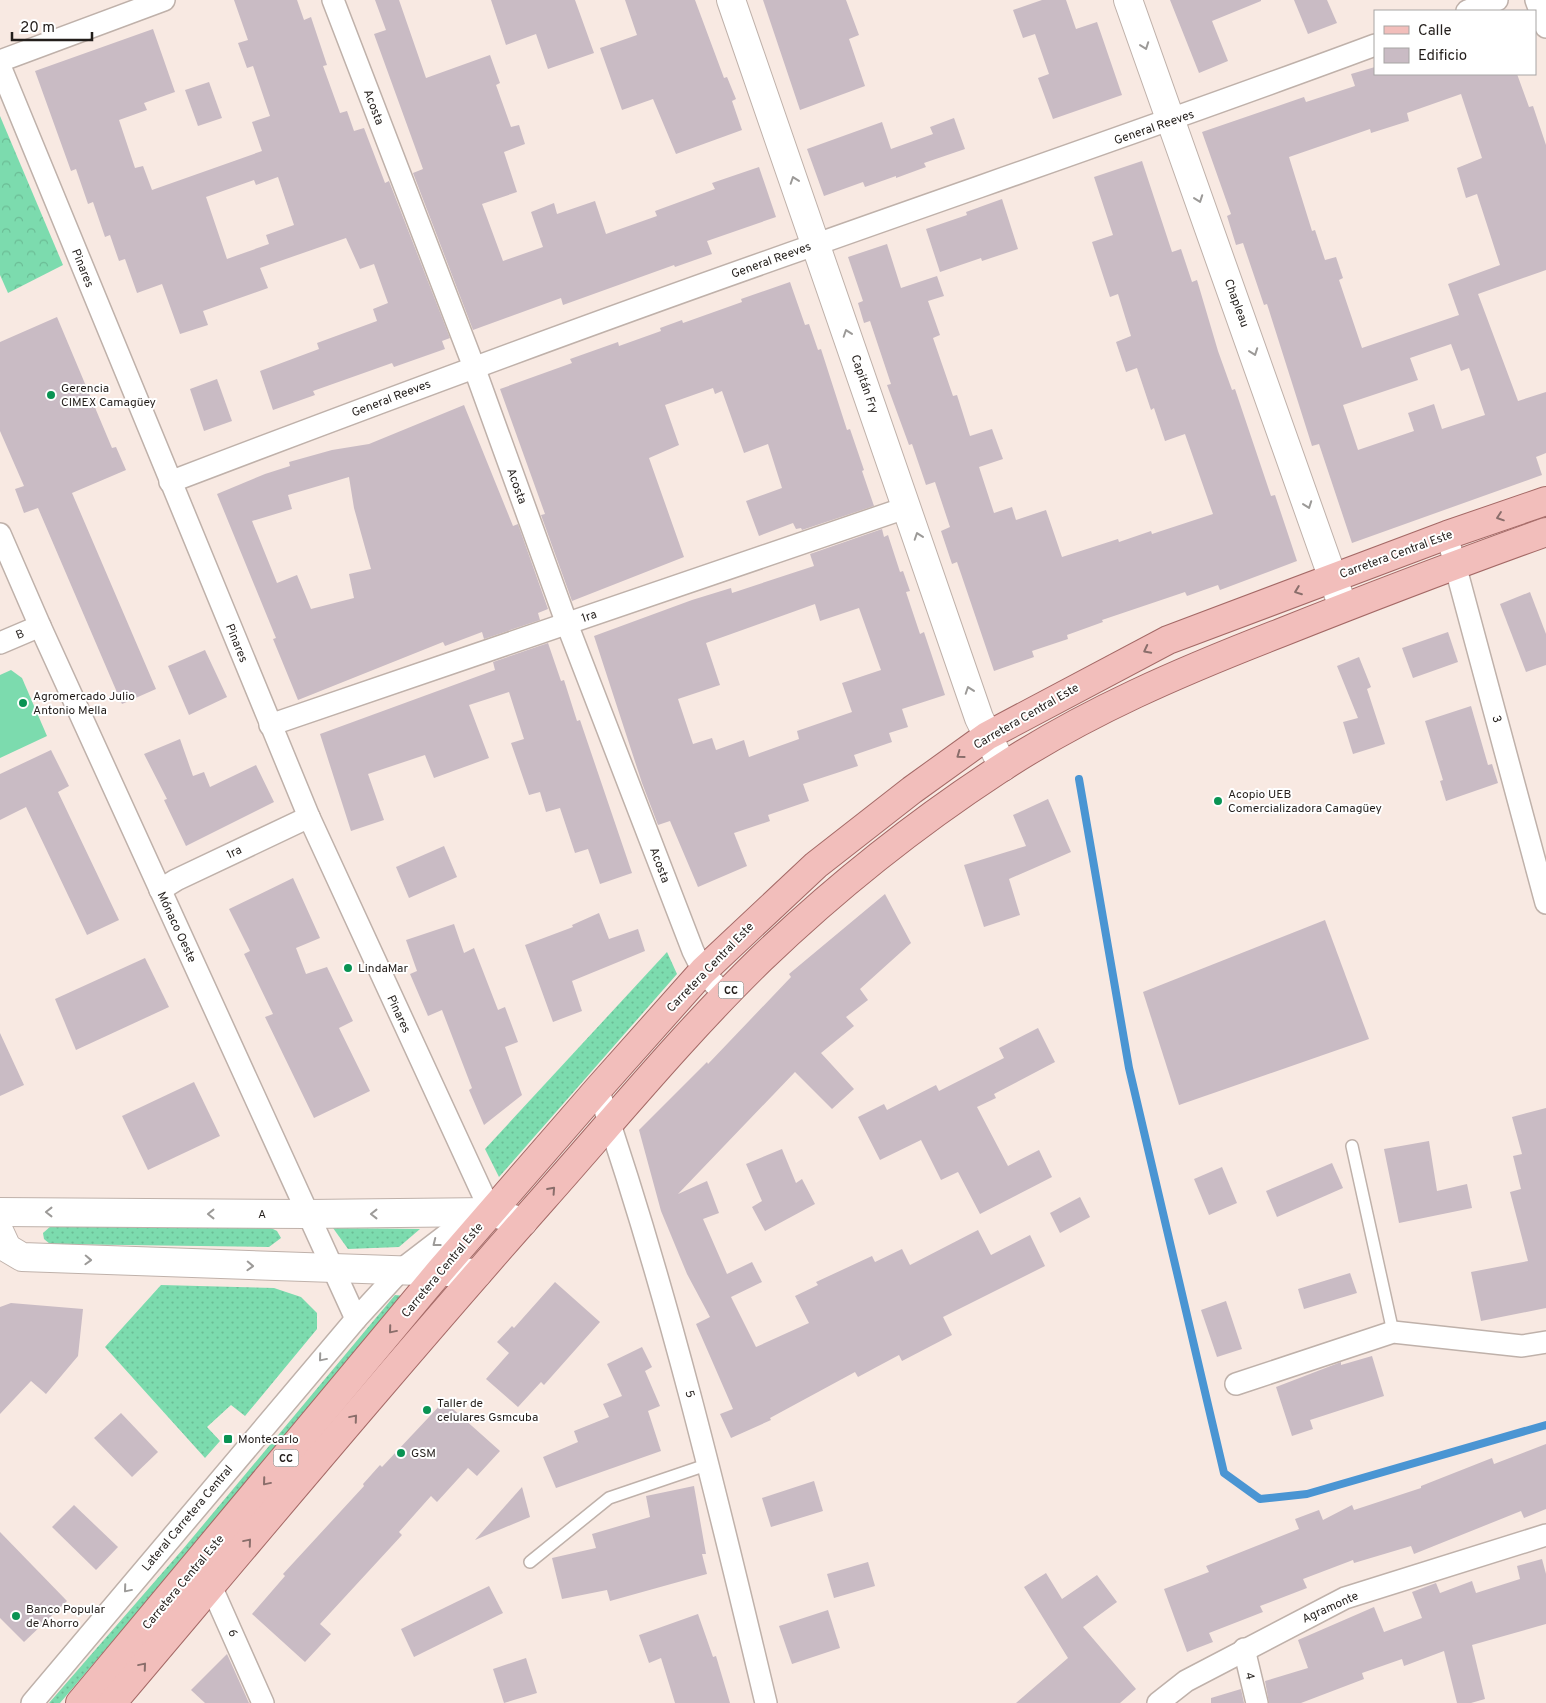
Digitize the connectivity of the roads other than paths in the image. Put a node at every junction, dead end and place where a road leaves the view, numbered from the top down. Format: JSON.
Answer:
{"nodes":[{"id":1,"x":164,"y":0,"type":"edge"},
{"id":2,"x":333,"y":0,"type":"edge"},
{"id":3,"x":732,"y":0,"type":"edge"},
{"id":4,"x":1128,"y":0,"type":"edge"},
{"id":5,"x":1497,"y":0,"type":"edge"},
{"id":6,"x":1536,"y":0,"type":"edge"},
{"id":7,"x":1470,"y":10,"type":"edge"},
{"id":8,"x":1546,"y":28,"type":"edge"},
{"id":9,"x":1374,"y":45,"type":"edge"},
{"id":10,"x":0,"y":61,"type":"edge"},
{"id":11,"x":0,"y":66,"type":"edge"},
{"id":12,"x":1172,"y":121,"type":"junction"},
{"id":13,"x":816,"y":244,"type":"junction"},
{"id":14,"x":474,"y":367,"type":"junction"},
{"id":15,"x":170,"y":482,"type":"junction"},
{"id":16,"x":1546,"y":501,"type":"edge"},
{"id":17,"x":908,"y":508,"type":"junction"},
{"id":18,"x":1546,"y":532,"type":"edge"},
{"id":19,"x":0,"y":534,"type":"edge"},
{"id":20,"x":1447,"y":535,"type":"junction"},
{"id":21,"x":1456,"y":564,"type":"junction"},
{"id":22,"x":1333,"y":577,"type":"junction"},
{"id":23,"x":1343,"y":607,"type":"junction"},
{"id":24,"x":567,"y":624,"type":"junction"},
{"id":25,"x":40,"y":626,"type":"junction"},
{"id":26,"x":0,"y":643,"type":"edge"},
{"id":27,"x":270,"y":725,"type":"junction"},
{"id":28,"x":987,"y":736,"type":"junction"},
{"id":29,"x":1003,"y":766,"type":"junction"},
{"id":30,"x":309,"y":817,"type":"junction"},
{"id":31,"x":160,"y":890,"type":"junction"},
{"id":32,"x":1546,"y":903,"type":"edge"},
{"id":33,"x":703,"y":971,"type":"junction"},
{"id":34,"x":725,"y":996,"type":"junction"},
{"id":35,"x":598,"y":1089,"type":"junction"},
{"id":36,"x":610,"y":1124,"type":"junction"},
{"id":37,"x":1352,"y":1146,"type":"dead end"},
{"id":38,"x":0,"y":1212,"type":"edge"},
{"id":39,"x":483,"y":1212,"type":"junction"},
{"id":40,"x":307,"y":1214,"type":"junction"},
{"id":41,"x":523,"y":1222,"type":"junction"},
{"id":42,"x":2,"y":1245,"type":"edge"},
{"id":43,"x":332,"y":1269,"type":"junction"},
{"id":44,"x":402,"y":1269,"type":"junction"},
{"id":45,"x":440,"y":1271,"type":"junction"},
{"id":46,"x":478,"y":1273,"type":"junction"},
{"id":47,"x":356,"y":1319,"type":"junction"},
{"id":48,"x":1393,"y":1332,"type":"junction"},
{"id":49,"x":1546,"y":1342,"type":"edge"},
{"id":50,"x":1236,"y":1384,"type":"dead end"},
{"id":51,"x":709,"y":1464,"type":"junction"},
{"id":52,"x":1546,"y":1535,"type":"edge"},
{"id":53,"x":530,"y":1562,"type":"dead end"},
{"id":54,"x":203,"y":1576,"type":"junction"},
{"id":55,"x":1244,"y":1650,"type":"junction"},
{"id":56,"x":32,"y":1703,"type":"edge"},
{"id":57,"x":80,"y":1703,"type":"edge"},
{"id":58,"x":112,"y":1703,"type":"edge"},
{"id":59,"x":263,"y":1703,"type":"edge"},
{"id":60,"x":766,"y":1703,"type":"edge"},
{"id":61,"x":1158,"y":1703,"type":"edge"},
{"id":62,"x":1257,"y":1703,"type":"edge"}],
"edges":[{"from":1,"to":10,"type":"street"},
{"from":2,"to":14,"type":"street","name":"Acosta"},
{"from":13,"to":3,"type":"street","name":"Capitán Fry","one_way":true},
{"from":4,"to":12,"type":"street","name":"Chapleau","one_way":true},
{"from":5,"to":7,"type":"street"},
{"from":6,"to":8,"type":"street"},
{"from":9,"to":12,"type":"street","name":"General Reeves"},
{"from":11,"to":15,"type":"street","name":"Pinares"},
{"from":12,"to":13,"type":"street","name":"General Reeves"},
{"from":12,"to":22,"type":"street","name":"Chapleau","one_way":true},
{"from":13,"to":14,"type":"street","name":"General Reeves"},
{"from":17,"to":13,"type":"street","name":"Capitán Fry","one_way":true},
{"from":14,"to":15,"type":"street","name":"General Reeves"},
{"from":14,"to":24,"type":"street","name":"Acosta"},
{"from":15,"to":27,"type":"street","name":"Pinares"},
{"from":16,"to":20,"type":"main road","name":"Carretera Central Este","number":"CC","one_way":true},
{"from":17,"to":24,"type":"street","name":"1ra"},
{"from":28,"to":17,"type":"street","name":"Capitán Fry","one_way":true},
{"from":18,"to":21,"type":"main road","name":"Carretera Central Este","number":"CC"},
{"from":19,"to":25,"type":"street","name":"Mónaco Oeste"},
{"from":20,"to":21,"type":"street","name":"3"},
{"from":20,"to":22,"type":"main road","name":"Carretera Central Este","number":"CC"},
{"from":21,"to":23,"type":"main road","name":"Carretera Central Este","number":"CC"},
{"from":21,"to":32,"type":"street","name":"3"},
{"from":22,"to":23,"type":"street","name":"Chapleau"},
{"from":22,"to":28,"type":"main road","name":"Carretera Central Este","number":"CC","one_way":true},
{"from":23,"to":29,"type":"main road","name":"Carretera Central Este","number":"CC"},
{"from":24,"to":27,"type":"street","name":"1ra"},
{"from":24,"to":33,"type":"street","name":"Acosta"},
{"from":25,"to":26,"type":"street","name":"B"},
{"from":25,"to":31,"type":"street","name":"Mónaco Oeste"},
{"from":27,"to":30,"type":"street","name":"Pinares"},
{"from":28,"to":29,"type":"street","name":"Capitán Fry"},
{"from":28,"to":33,"type":"main road","name":"Carretera Central Este","number":"CC","one_way":true},
{"from":29,"to":34,"type":"main road","name":"Carretera Central Este","number":"CC"},
{"from":30,"to":31,"type":"street","name":"1ra"},
{"from":30,"to":39,"type":"street","name":"Pinares"},
{"from":31,"to":40,"type":"street","name":"Mónaco Oeste"},
{"from":33,"to":34,"type":"street","name":"Acosta"},
{"from":33,"to":35,"type":"main road","name":"Carretera Central Este","number":"CC"},
{"from":34,"to":36,"type":"main road","name":"Carretera Central Este","number":"CC"},
{"from":35,"to":36,"type":"street","name":"5"},
{"from":35,"to":39,"type":"main road","name":"Carretera Central Este","number":"CC"},
{"from":41,"to":36,"type":"main road","name":"Carretera Central Este","number":"CC","one_way":true},
{"from":36,"to":51,"type":"street","name":"5"},
{"from":37,"to":48,"type":"lane"},
{"from":40,"to":38,"type":"street","name":"A","one_way":true},
{"from":39,"to":40,"type":"street","name":"A","one_way":true},
{"from":39,"to":41,"type":"street","name":"A"},
{"from":39,"to":44,"type":"street","name":"Lateral Carretera Central","one_way":true},
{"from":39,"to":45,"type":"main road","name":"Carretera Central Este","number":"CC"},
{"from":40,"to":43,"type":"street","name":"Mónaco Oeste"},
{"from":41,"to":46,"type":"main road","name":"Carretera Central Este","number":"CC"},
{"from":42,"to":43,"type":"street","one_way":true},
{"from":43,"to":44,"type":"street"},
{"from":43,"to":47,"type":"street","name":"Mónaco Oeste"},
{"from":44,"to":45,"type":"street"},
{"from":44,"to":47,"type":"street","name":"Lateral Carretera Central"},
{"from":45,"to":46,"type":"street"},
{"from":45,"to":54,"type":"main road","name":"Carretera Central Este","number":"CC","one_way":true},
{"from":54,"to":46,"type":"main road","name":"Carretera Central Este","number":"CC","one_way":true},
{"from":47,"to":56,"type":"street","name":"Lateral Carretera Central","one_way":true},
{"from":48,"to":49,"type":"street"},
{"from":48,"to":50,"type":"street"},
{"from":51,"to":53,"type":"lane"},
{"from":51,"to":60,"type":"street","name":"5"},
{"from":52,"to":55,"type":"street","name":"Agramonte"},
{"from":54,"to":57,"type":"main road","name":"Carretera Central Este","number":"CC"},
{"from":58,"to":54,"type":"main road","name":"Carretera Central Este","number":"CC","one_way":true},
{"from":54,"to":59,"type":"street","name":"6"},
{"from":55,"to":61,"type":"street","name":"Agramonte"},
{"from":55,"to":62,"type":"street","name":"4"}]}
